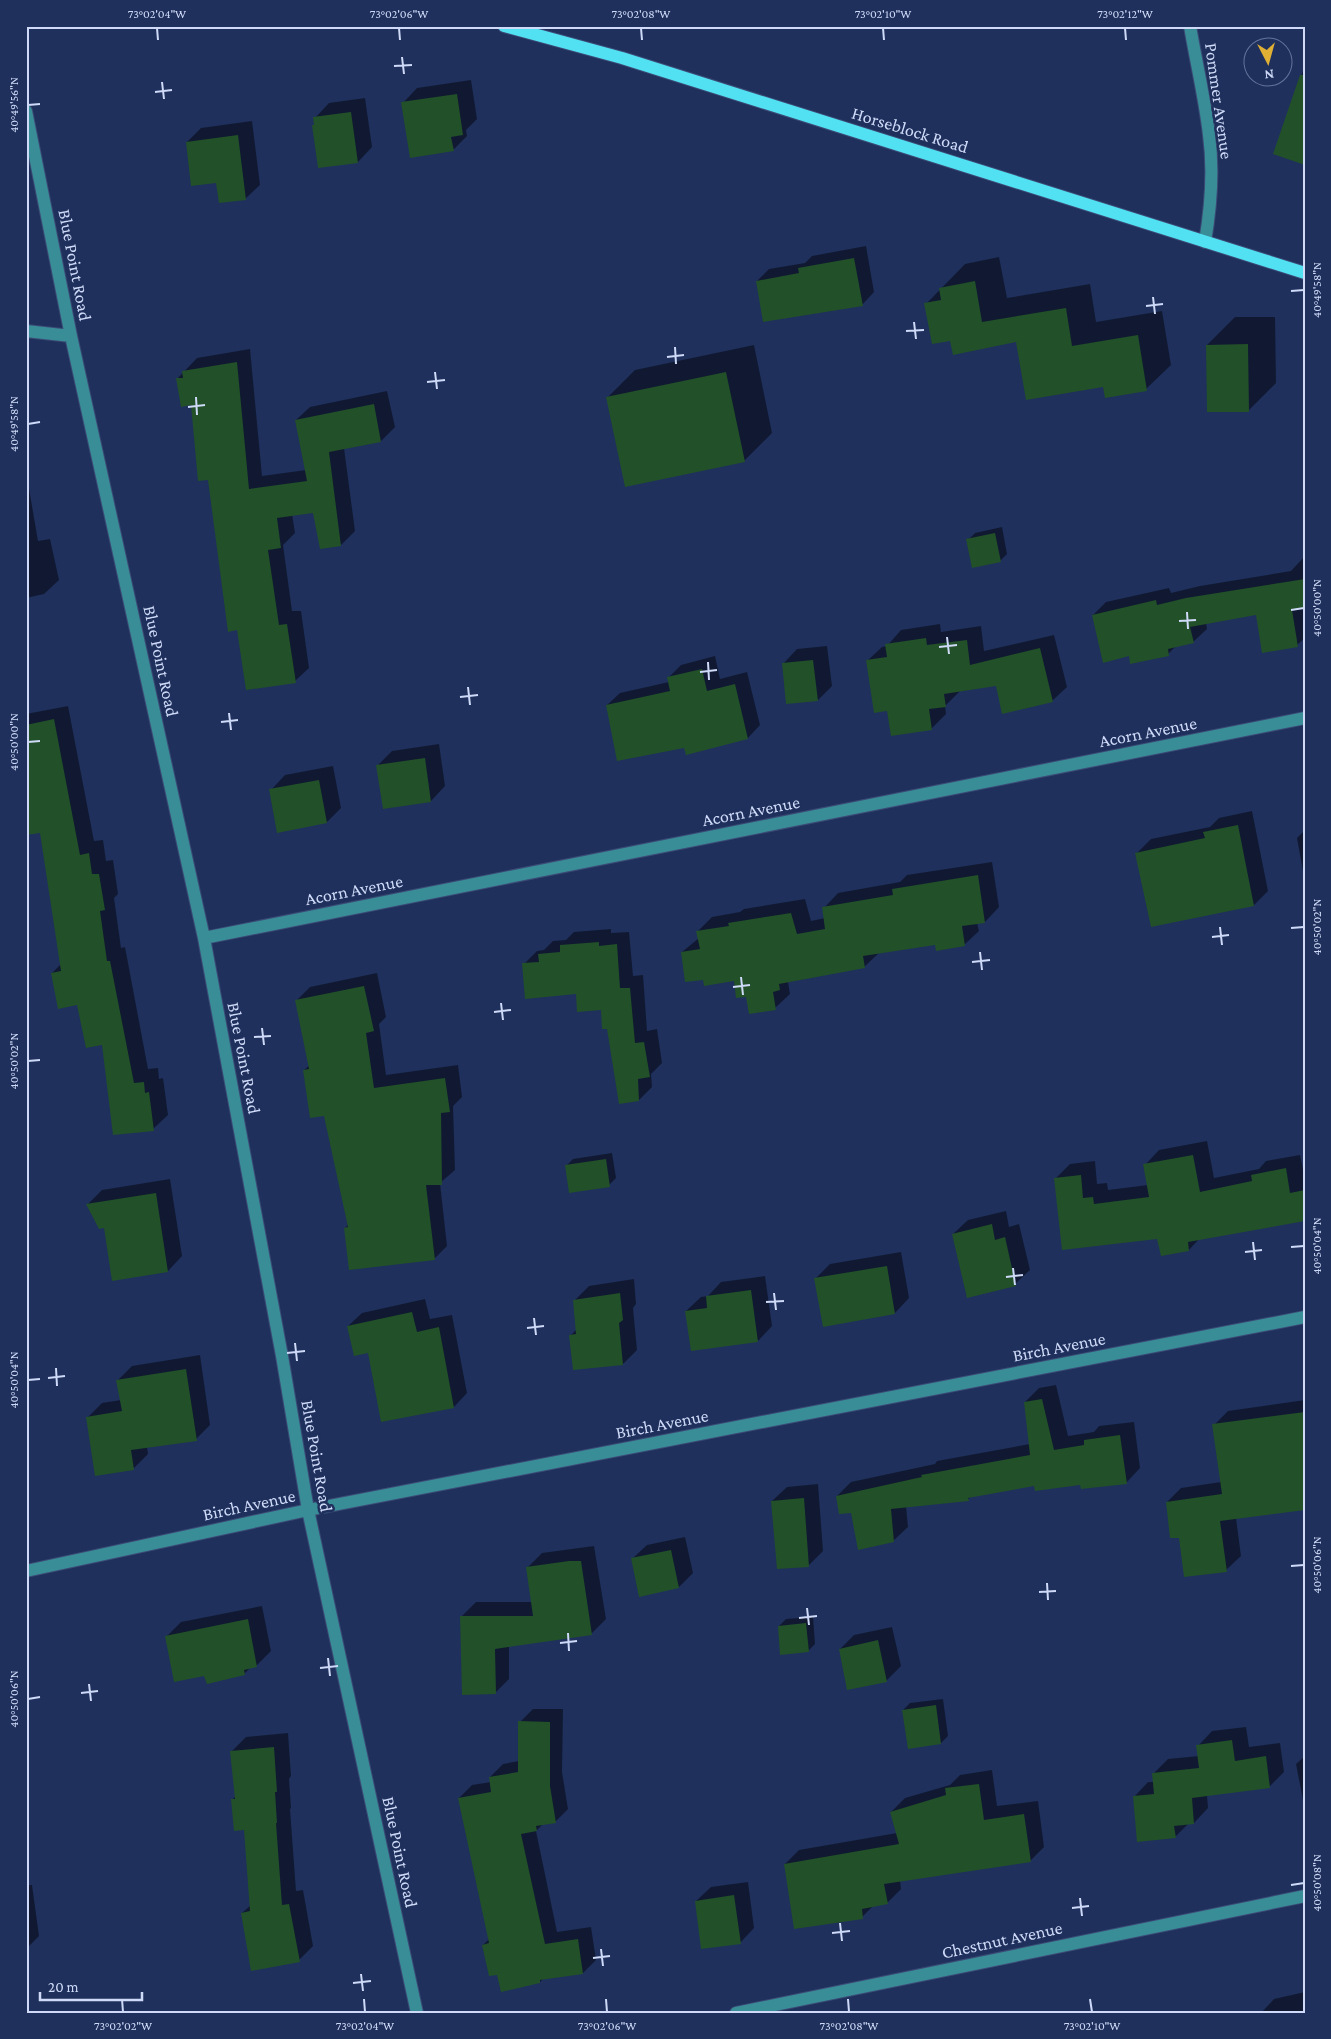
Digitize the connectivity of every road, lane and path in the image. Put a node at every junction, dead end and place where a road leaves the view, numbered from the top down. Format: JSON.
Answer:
{"nodes":[{"id":1,"x":504,"y":26,"type":"edge"},
{"id":2,"x":1190,"y":26,"type":"edge"},
{"id":3,"x":26,"y":111,"type":"edge"},
{"id":4,"x":1205,"y":242,"type":"junction"},
{"id":5,"x":1305,"y":273,"type":"edge"},
{"id":6,"x":26,"y":331,"type":"edge"},
{"id":7,"x":71,"y":336,"type":"junction"},
{"id":8,"x":1305,"y":718,"type":"edge"},
{"id":9,"x":204,"y":938,"type":"junction"},
{"id":10,"x":1305,"y":1317,"type":"edge"},
{"id":11,"x":308,"y":1510,"type":"junction"},
{"id":12,"x":26,"y":1571,"type":"edge"},
{"id":13,"x":1305,"y":1896,"type":"edge"},
{"id":14,"x":417,"y":2013,"type":"edge"},
{"id":15,"x":736,"y":2013,"type":"edge"}],
"edges":[{"from":1,"to":4,"type":"main road","name":"Horseblock Road"},
{"from":2,"to":4,"type":"street","name":"Pommer Avenue"},
{"from":3,"to":7,"type":"street","name":"Blue Point Road"},
{"from":4,"to":5,"type":"main road","name":"Horseblock Road"},
{"from":6,"to":7,"type":"street"},
{"from":7,"to":9,"type":"street","name":"Blue Point Road"},
{"from":8,"to":9,"type":"street","name":"Acorn Avenue"},
{"from":9,"to":11,"type":"street","name":"Blue Point Road"},
{"from":10,"to":11,"type":"street","name":"Birch Avenue"},
{"from":11,"to":12,"type":"street","name":"Birch Avenue"},
{"from":11,"to":14,"type":"street","name":"Blue Point Road"},
{"from":13,"to":15,"type":"street","name":"Chestnut Avenue"}]}
